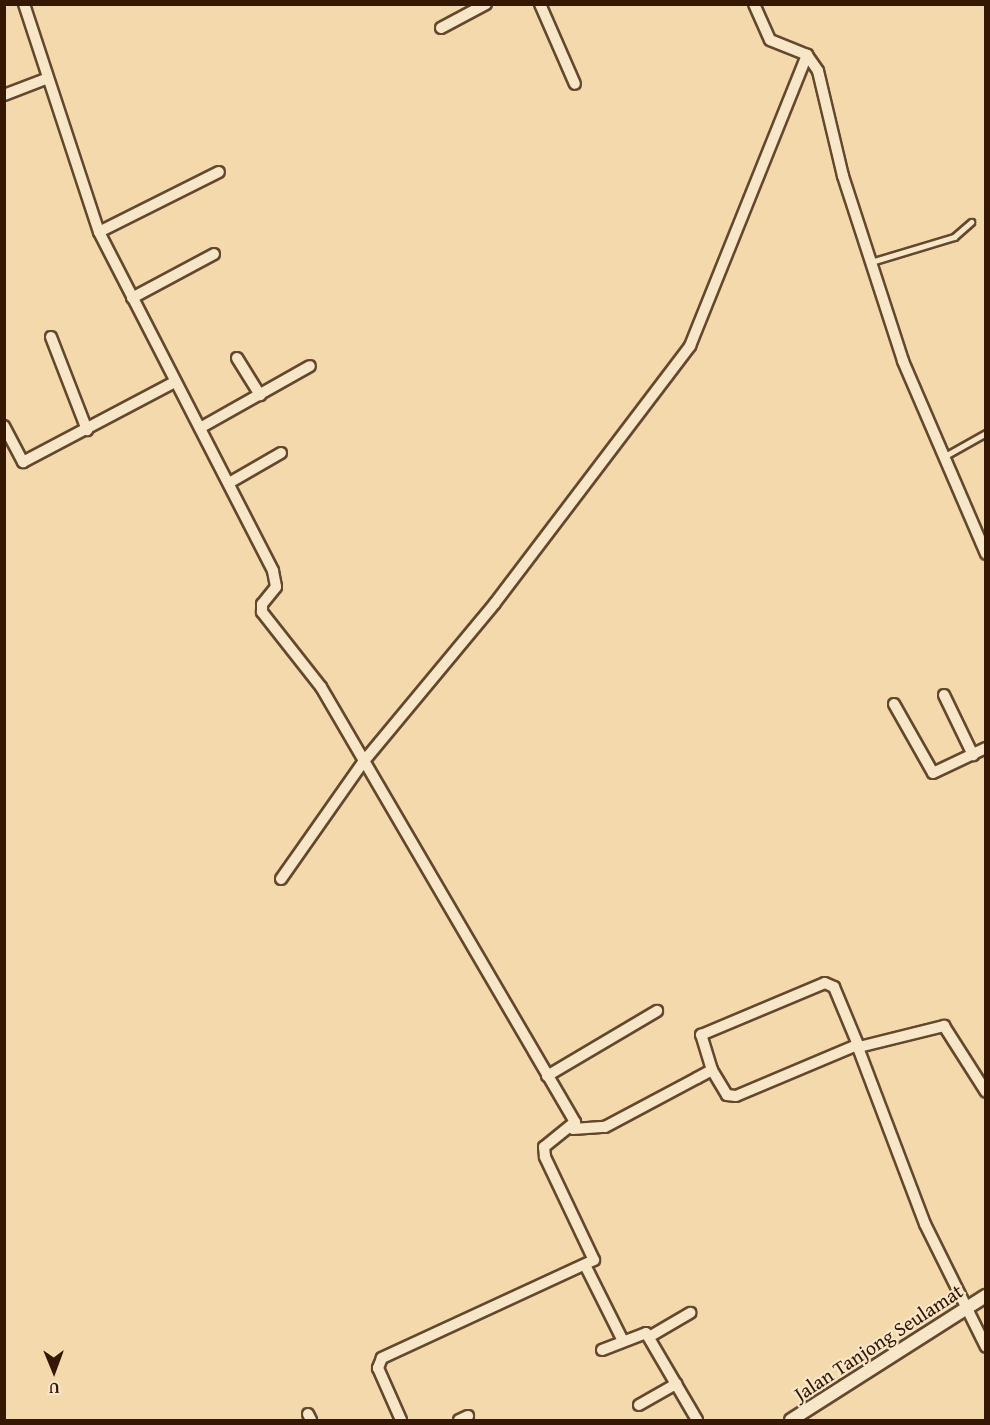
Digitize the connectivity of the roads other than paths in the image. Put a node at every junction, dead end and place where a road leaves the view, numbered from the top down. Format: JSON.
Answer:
{"nodes":[{"id":1,"x":24,"y":4,"type":"edge"},
{"id":2,"x":486,"y":4,"type":"edge"},
{"id":3,"x":540,"y":4,"type":"edge"},
{"id":4,"x":754,"y":4,"type":"edge"},
{"id":5,"x":441,"y":28,"type":"dead end"},
{"id":6,"x":807,"y":55,"type":"junction"},
{"id":7,"x":45,"y":79,"type":"junction"},
{"id":8,"x":575,"y":84,"type":"dead end"},
{"id":9,"x":4,"y":95,"type":"edge"},
{"id":10,"x":219,"y":172,"type":"dead end"},
{"id":11,"x":971,"y":222,"type":"dead end"},
{"id":12,"x":99,"y":232,"type":"junction"},
{"id":13,"x":214,"y":254,"type":"dead end"},
{"id":14,"x":870,"y":262,"type":"junction"},
{"id":15,"x":132,"y":298,"type":"junction"},
{"id":16,"x":51,"y":337,"type":"dead end"},
{"id":17,"x":237,"y":358,"type":"dead end"},
{"id":18,"x":310,"y":366,"type":"dead end"},
{"id":19,"x":175,"y":382,"type":"junction"},
{"id":20,"x":260,"y":395,"type":"junction"},
{"id":21,"x":4,"y":426,"type":"edge"},
{"id":22,"x":200,"y":428,"type":"junction"},
{"id":23,"x":87,"y":430,"type":"junction"},
{"id":24,"x":986,"y":433,"type":"edge"},
{"id":25,"x":281,"y":453,"type":"dead end"},
{"id":26,"x":943,"y":457,"type":"junction"},
{"id":27,"x":229,"y":483,"type":"junction"},
{"id":28,"x":984,"y":548,"type":"edge"},
{"id":29,"x":944,"y":695,"type":"dead end"},
{"id":30,"x":894,"y":704,"type":"dead end"},
{"id":31,"x":986,"y":748,"type":"edge"},
{"id":32,"x":973,"y":755,"type":"junction"},
{"id":33,"x":364,"y":761,"type":"junction"},
{"id":34,"x":281,"y":879,"type":"dead end"},
{"id":35,"x":657,"y":1011,"type":"dead end"},
{"id":36,"x":857,"y":1045,"type":"junction"},
{"id":37,"x":712,"y":1070,"type":"junction"},
{"id":38,"x":547,"y":1076,"type":"junction"},
{"id":39,"x":986,"y":1092,"type":"edge"},
{"id":40,"x":573,"y":1128,"type":"junction"},
{"id":41,"x":585,"y":1264,"type":"junction"},
{"id":42,"x":986,"y":1296,"type":"edge"},
{"id":43,"x":966,"y":1311,"type":"junction"},
{"id":44,"x":690,"y":1313,"type":"dead end"},
{"id":45,"x":649,"y":1337,"type":"junction"},
{"id":46,"x":622,"y":1340,"type":"junction"},
{"id":47,"x":986,"y":1347,"type":"edge"},
{"id":48,"x":602,"y":1350,"type":"dead end"},
{"id":49,"x":676,"y":1384,"type":"junction"},
{"id":50,"x":639,"y":1405,"type":"dead end"},
{"id":51,"x":401,"y":1420,"type":"edge"},
{"id":52,"x":697,"y":1420,"type":"edge"},
{"id":53,"x":791,"y":1420,"type":"edge"}],
"edges":[{"from":1,"to":7,"type":"street"},
{"from":2,"to":5,"type":"street"},
{"from":3,"to":8,"type":"street"},
{"from":4,"to":6,"type":"street"},
{"from":6,"to":14,"type":"street"},
{"from":6,"to":33,"type":"street"},
{"from":7,"to":9,"type":"street"},
{"from":7,"to":12,"type":"street"},
{"from":10,"to":12,"type":"street"},
{"from":11,"to":14,"type":"lane"},
{"from":12,"to":15,"type":"street"},
{"from":13,"to":15,"type":"street"},
{"from":14,"to":26,"type":"street"},
{"from":15,"to":19,"type":"street"},
{"from":16,"to":23,"type":"street"},
{"from":17,"to":20,"type":"street"},
{"from":18,"to":20,"type":"street"},
{"from":19,"to":22,"type":"street"},
{"from":19,"to":23,"type":"street"},
{"from":20,"to":22,"type":"street"},
{"from":21,"to":23,"type":"street"},
{"from":22,"to":27,"type":"street"},
{"from":24,"to":26,"type":"lane"},
{"from":25,"to":27,"type":"street"},
{"from":26,"to":28,"type":"street"},
{"from":27,"to":33,"type":"street"},
{"from":29,"to":32,"type":"street"},
{"from":30,"to":32,"type":"street"},
{"from":31,"to":32,"type":"street"},
{"from":33,"to":34,"type":"street"},
{"from":33,"to":38,"type":"street"},
{"from":35,"to":38,"type":"street"},
{"from":36,"to":37,"type":"street"},
{"from":36,"to":37,"type":"street"},
{"from":36,"to":39,"type":"street"},
{"from":36,"to":43,"type":"street"},
{"from":37,"to":40,"type":"street"},
{"from":38,"to":40,"type":"street"},
{"from":40,"to":41,"type":"street"},
{"from":41,"to":46,"type":"street"},
{"from":41,"to":51,"type":"street"},
{"from":42,"to":43,"type":"street","name":"Jalan Tanjong Seulamat"},
{"from":43,"to":47,"type":"street"},
{"from":43,"to":53,"type":"street","name":"Jalan Tanjong Seulamat"},
{"from":44,"to":45,"type":"street"},
{"from":45,"to":46,"type":"street"},
{"from":45,"to":49,"type":"street"},
{"from":46,"to":48,"type":"street"},
{"from":49,"to":50,"type":"street"},
{"from":49,"to":52,"type":"street"}]}
